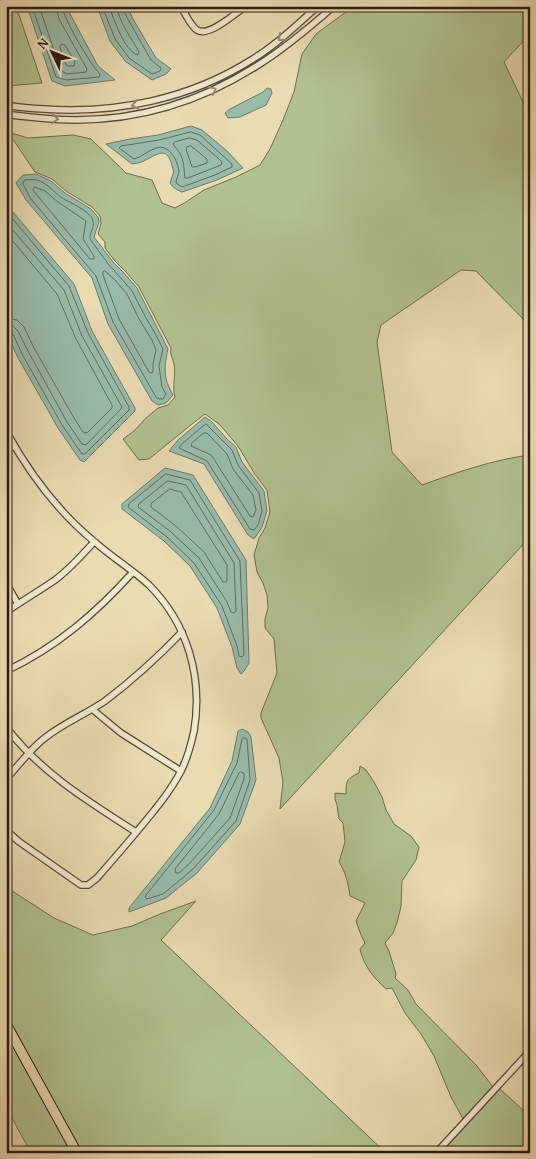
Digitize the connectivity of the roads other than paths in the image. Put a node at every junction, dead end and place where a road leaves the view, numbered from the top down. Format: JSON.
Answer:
{"nodes":[{"id":1,"x":180,"y":6,"type":"edge"},
{"id":2,"x":246,"y":6,"type":"edge"},
{"id":3,"x":318,"y":6,"type":"edge"},
{"id":4,"x":334,"y":6,"type":"edge"},
{"id":5,"x":6,"y":105,"type":"edge"},
{"id":6,"x":6,"y":114,"type":"edge"},
{"id":7,"x":6,"y":431,"type":"edge"},
{"id":8,"x":14,"y":446,"type":"junction"},
{"id":9,"x":6,"y":450,"type":"edge"},
{"id":10,"x":94,"y":542,"type":"junction"},
{"id":11,"x":133,"y":572,"type":"junction"},
{"id":12,"x":6,"y":582,"type":"edge"},
{"id":13,"x":18,"y":604,"type":"junction"},
{"id":14,"x":6,"y":610,"type":"edge"},
{"id":15,"x":182,"y":632,"type":"junction"},
{"id":16,"x":6,"y":671,"type":"edge"},
{"id":17,"x":92,"y":709,"type":"junction"},
{"id":18,"x":6,"y":727,"type":"edge"},
{"id":19,"x":29,"y":754,"type":"junction"},
{"id":20,"x":181,"y":771,"type":"junction"},
{"id":21,"x":6,"y":779,"type":"edge"},
{"id":22,"x":6,"y":830,"type":"edge"},
{"id":23,"x":136,"y":832,"type":"junction"},
{"id":24,"x":6,"y":1024,"type":"edge"},
{"id":25,"x":530,"y":1051,"type":"edge"},
{"id":26,"x":77,"y":1153,"type":"edge"},
{"id":27,"x":436,"y":1153,"type":"edge"}],
"edges":[{"from":1,"to":2,"type":"street"},
{"from":3,"to":5,"type":"street","one_way":true},
{"from":6,"to":4,"type":"street","one_way":true},
{"from":7,"to":8,"type":"street"},
{"from":8,"to":9,"type":"street"},
{"from":8,"to":10,"type":"street"},
{"from":10,"to":11,"type":"street"},
{"from":10,"to":13,"type":"street"},
{"from":11,"to":15,"type":"street"},
{"from":11,"to":16,"type":"street"},
{"from":12,"to":13,"type":"street"},
{"from":13,"to":14,"type":"street"},
{"from":15,"to":17,"type":"street"},
{"from":15,"to":20,"type":"street"},
{"from":17,"to":19,"type":"street"},
{"from":17,"to":20,"type":"street"},
{"from":18,"to":19,"type":"street"},
{"from":19,"to":21,"type":"street"},
{"from":19,"to":23,"type":"street"},
{"from":20,"to":23,"type":"street"},
{"from":22,"to":23,"type":"street"},
{"from":24,"to":26,"type":"main road"},
{"from":25,"to":27,"type":"street"}]}
